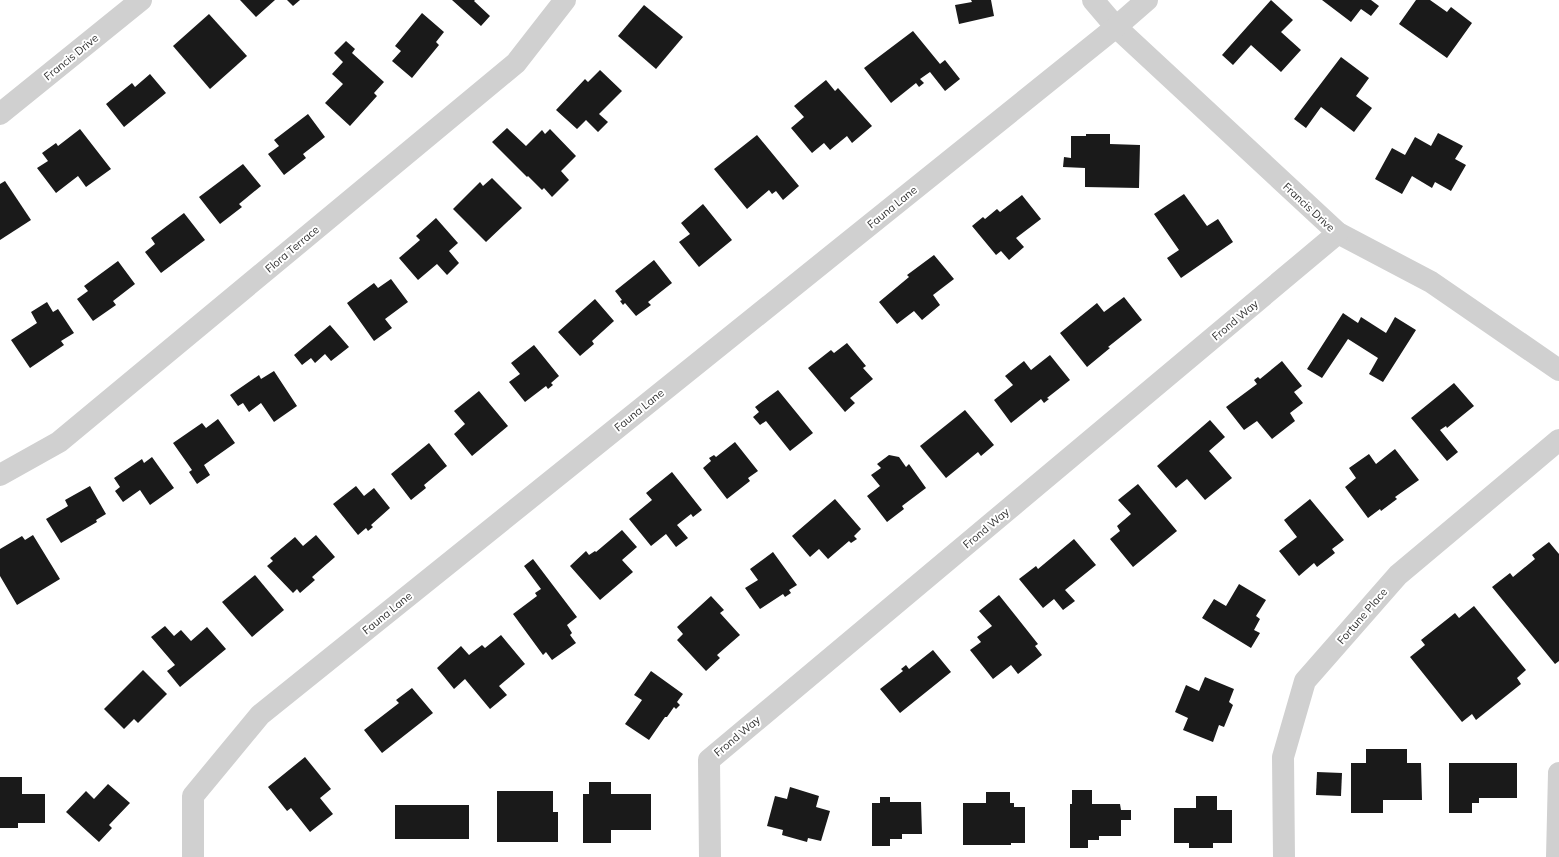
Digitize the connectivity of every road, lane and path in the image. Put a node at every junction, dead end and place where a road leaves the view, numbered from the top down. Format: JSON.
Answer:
{"nodes":[{"id":1,"x":141,"y":0,"type":"edge"},
{"id":2,"x":565,"y":0,"type":"edge"},
{"id":3,"x":1093,"y":0,"type":"edge"},
{"id":4,"x":1147,"y":0,"type":"edge"},
{"id":5,"x":1116,"y":28,"type":"junction"},
{"id":6,"x":0,"y":114,"type":"edge"},
{"id":7,"x":1338,"y":233,"type":"junction"},
{"id":8,"x":1559,"y":370,"type":"edge"},
{"id":9,"x":1559,"y":440,"type":"edge"},
{"id":10,"x":0,"y":475,"type":"edge"},
{"id":11,"x":1559,"y":773,"type":"edge"},
{"id":12,"x":193,"y":857,"type":"edge"},
{"id":13,"x":710,"y":857,"type":"edge"},
{"id":14,"x":1284,"y":857,"type":"edge"},
{"id":15,"x":1557,"y":857,"type":"edge"}],
"edges":[{"from":1,"to":6,"type":"street","name":"Francis Drive"},
{"from":2,"to":10,"type":"street","name":"Flora Terrace"},
{"from":3,"to":5,"type":"street","name":"Francis Drive"},
{"from":4,"to":5,"type":"street","name":"Fauna Lane"},
{"from":5,"to":7,"type":"street","name":"Francis Drive"},
{"from":5,"to":12,"type":"street","name":"Fauna Lane"},
{"from":7,"to":8,"type":"street","name":"Francis Drive"},
{"from":7,"to":13,"type":"street","name":"Frond Way"},
{"from":9,"to":14,"type":"street","name":"Fortune Place"},
{"from":11,"to":15,"type":"street"}]}
